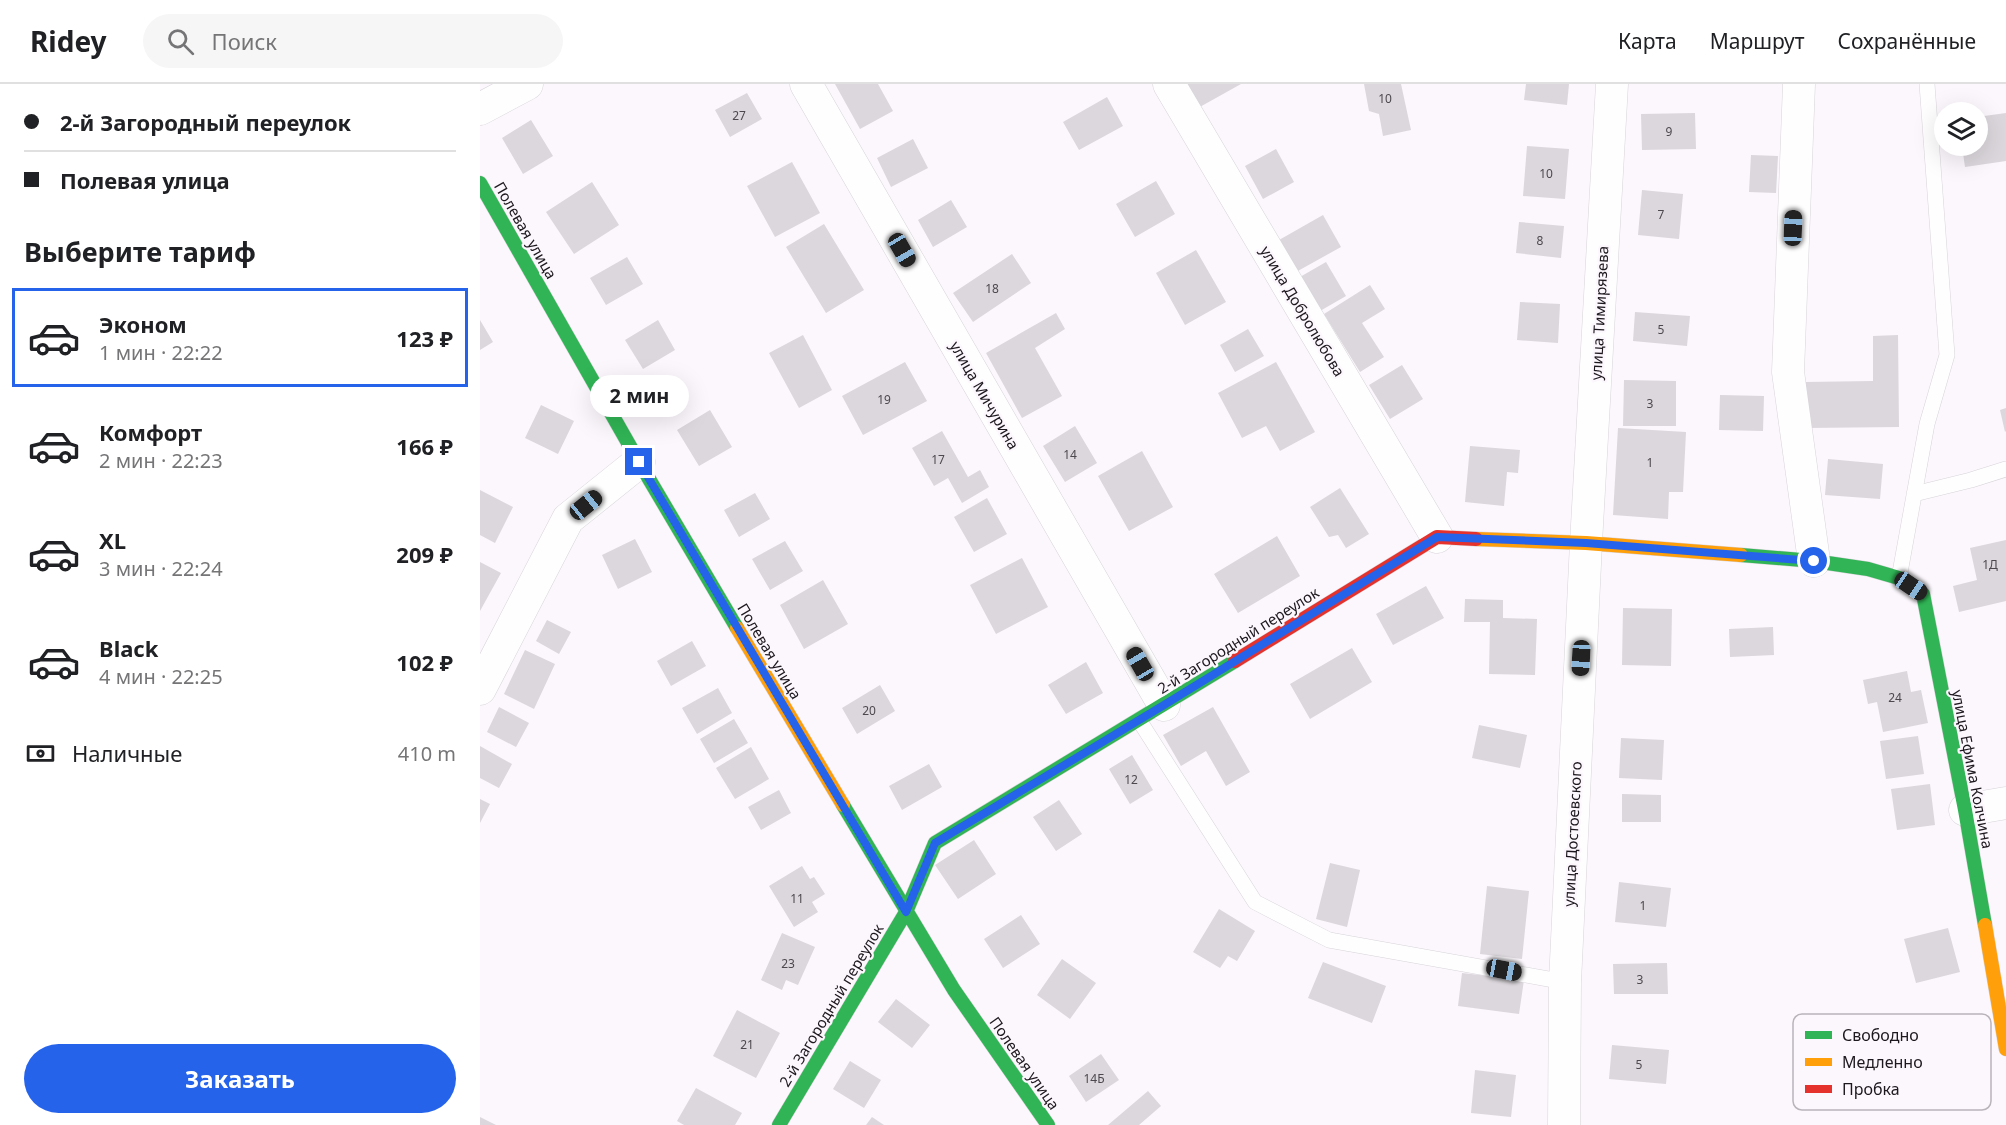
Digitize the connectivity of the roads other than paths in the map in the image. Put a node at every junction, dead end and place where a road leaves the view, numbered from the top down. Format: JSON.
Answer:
{"nodes":[{"id":1,"x":527,"y":84,"type":"edge"},
{"id":2,"x":806,"y":84,"type":"edge"},
{"id":3,"x":1169,"y":84,"type":"edge"},
{"id":4,"x":1612,"y":84,"type":"edge"},
{"id":5,"x":1799,"y":84,"type":"edge"},
{"id":6,"x":1927,"y":84,"type":"edge"},
{"id":7,"x":480,"y":109,"type":"edge"},
{"id":8,"x":480,"y":183,"type":"edge"},
{"id":9,"x":639,"y":462,"type":"junction"},
{"id":10,"x":2006,"y":469,"type":"edge"},
{"id":11,"x":1914,"y":494,"type":"junction"},
{"id":12,"x":1437,"y":537,"type":"junction"},
{"id":13,"x":1586,"y":543,"type":"junction"},
{"id":14,"x":1814,"y":561,"type":"junction"},
{"id":15,"x":1899,"y":578,"type":"junction"},
{"id":16,"x":480,"y":689,"type":"edge"},
{"id":17,"x":1152,"y":713,"type":"junction"},
{"id":18,"x":2006,"y":803,"type":"edge"},
{"id":19,"x":1965,"y":810,"type":"junction"},
{"id":20,"x":906,"y":912,"type":"junction"},
{"id":21,"x":1565,"y":982,"type":"junction"},
{"id":22,"x":2006,"y":1049,"type":"edge"},
{"id":23,"x":779,"y":1125,"type":"edge"},
{"id":24,"x":1048,"y":1125,"type":"edge"},
{"id":25,"x":1564,"y":1125,"type":"edge"}],
"edges":[{"from":1,"to":7,"type":"street"},
{"from":2,"to":17,"type":"street","name":"улица Мичурина"},
{"from":3,"to":12,"type":"street","name":"улица Добролюбова"},
{"from":4,"to":13,"type":"street","name":"улица Тимирязева"},
{"from":5,"to":14,"type":"street"},
{"from":6,"to":11,"type":"lane"},
{"from":8,"to":9,"type":"street","name":"Полевая улица"},
{"from":9,"to":16,"type":"street"},
{"from":9,"to":20,"type":"street","name":"Полевая улица"},
{"from":10,"to":11,"type":"lane"},
{"from":11,"to":15,"type":"lane"},
{"from":12,"to":13,"type":"street"},
{"from":12,"to":17,"type":"street","name":"2-й Загородный переулок"},
{"from":13,"to":14,"type":"street"},
{"from":13,"to":21,"type":"street","name":"улица Достоевского"},
{"from":14,"to":15,"type":"street"},
{"from":15,"to":19,"type":"street","name":"улица Ефима Колчина"},
{"from":17,"to":20,"type":"street","name":"2-й Загородный переулок"},
{"from":17,"to":21,"type":"lane"},
{"from":18,"to":19,"type":"street"},
{"from":19,"to":22,"type":"street","name":"улица Ефима Колчина"},
{"from":20,"to":23,"type":"street","name":"2-й Загородный переулок"},
{"from":20,"to":24,"type":"street","name":"Полевая улица"},
{"from":21,"to":25,"type":"street","name":"улица Достоевского"}]}
